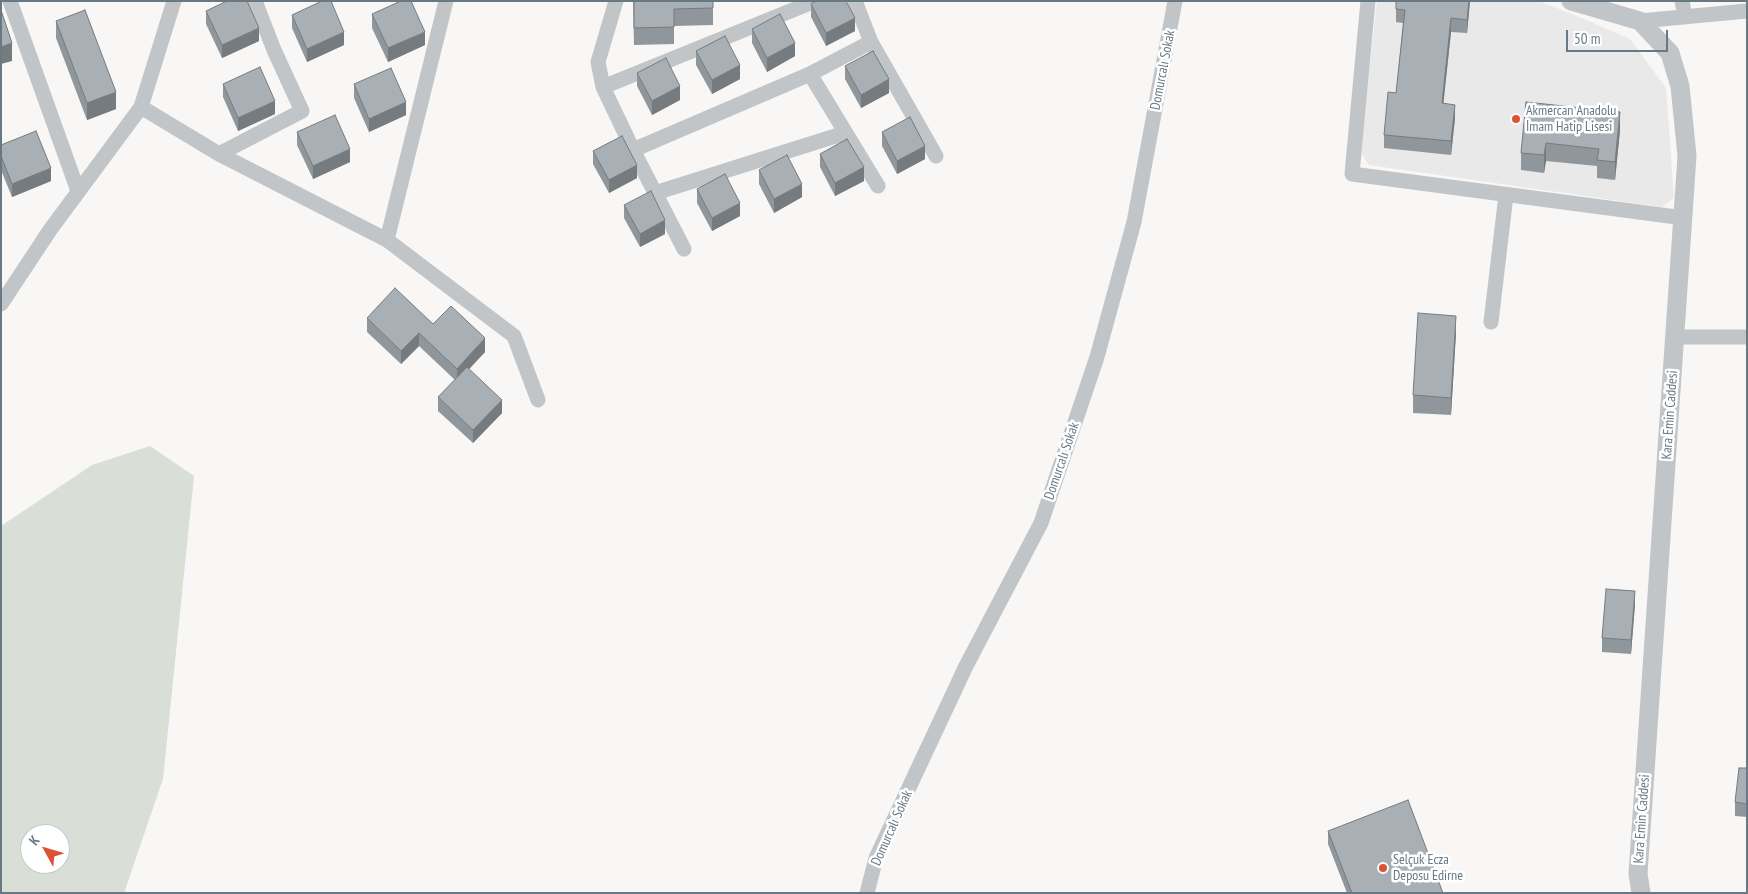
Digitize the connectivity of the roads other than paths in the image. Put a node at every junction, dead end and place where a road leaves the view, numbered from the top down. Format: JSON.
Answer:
{"nodes":[{"id":1,"x":10,"y":1,"type":"edge"},
{"id":2,"x":174,"y":1,"type":"edge"},
{"id":3,"x":255,"y":1,"type":"edge"},
{"id":4,"x":446,"y":1,"type":"edge"},
{"id":5,"x":616,"y":1,"type":"edge"},
{"id":6,"x":815,"y":1,"type":"edge"},
{"id":7,"x":855,"y":1,"type":"edge"},
{"id":8,"x":1175,"y":1,"type":"edge"},
{"id":9,"x":1368,"y":1,"type":"edge"},
{"id":10,"x":1571,"y":1,"type":"edge"},
{"id":11,"x":1682,"y":1,"type":"edge"},
{"id":12,"x":1747,"y":11,"type":"edge"},
{"id":13,"x":1685,"y":17,"type":"junction"},
{"id":14,"x":1640,"y":21,"type":"junction"},
{"id":15,"x":871,"y":42,"type":"junction"},
{"id":16,"x":810,"y":74,"type":"junction"},
{"id":17,"x":603,"y":87,"type":"junction"},
{"id":18,"x":140,"y":108,"type":"junction"},
{"id":19,"x":846,"y":133,"type":"junction"},
{"id":20,"x":633,"y":150,"type":"junction"},
{"id":21,"x":219,"y":154,"type":"junction"},
{"id":22,"x":936,"y":156,"type":"dead end"},
{"id":23,"x":878,"y":186,"type":"dead end"},
{"id":24,"x":78,"y":191,"type":"junction"},
{"id":25,"x":655,"y":193,"type":"junction"},
{"id":26,"x":1506,"y":194,"type":"junction"},
{"id":27,"x":1684,"y":218,"type":"junction"},
{"id":28,"x":388,"y":240,"type":"junction"},
{"id":29,"x":684,"y":249,"type":"dead end"},
{"id":30,"x":1,"y":304,"type":"edge"},
{"id":31,"x":1491,"y":322,"type":"dead end"},
{"id":32,"x":1675,"y":337,"type":"junction"},
{"id":33,"x":1747,"y":337,"type":"edge"},
{"id":34,"x":538,"y":400,"type":"dead end"},
{"id":35,"x":867,"y":893,"type":"edge"},
{"id":36,"x":1641,"y":893,"type":"edge"}],
"edges":[{"from":1,"to":24,"type":"street"},
{"from":2,"to":18,"type":"street"},
{"from":3,"to":21,"type":"street"},
{"from":4,"to":28,"type":"street"},
{"from":5,"to":17,"type":"street"},
{"from":6,"to":17,"type":"street"},
{"from":7,"to":15,"type":"street"},
{"from":8,"to":35,"type":"street","name":"Domurcalı Sokak"},
{"from":9,"to":26,"type":"street"},
{"from":10,"to":14,"type":"street"},
{"from":11,"to":13,"type":"street"},
{"from":12,"to":13,"type":"street"},
{"from":13,"to":14,"type":"street"},
{"from":14,"to":27,"type":"street","name":"Kara Emin Caddesi"},
{"from":15,"to":16,"type":"street"},
{"from":15,"to":22,"type":"street"},
{"from":16,"to":19,"type":"street"},
{"from":16,"to":20,"type":"street"},
{"from":17,"to":20,"type":"street"},
{"from":18,"to":21,"type":"street"},
{"from":18,"to":24,"type":"street"},
{"from":19,"to":23,"type":"street"},
{"from":19,"to":25,"type":"street"},
{"from":20,"to":25,"type":"street"},
{"from":21,"to":28,"type":"street"},
{"from":24,"to":30,"type":"street"},
{"from":25,"to":29,"type":"street"},
{"from":26,"to":27,"type":"street"},
{"from":26,"to":31,"type":"street"},
{"from":27,"to":32,"type":"street","name":"Kara Emin Caddesi"},
{"from":28,"to":34,"type":"street"},
{"from":32,"to":33,"type":"street"},
{"from":32,"to":36,"type":"street","name":"Kara Emin Caddesi"}]}
